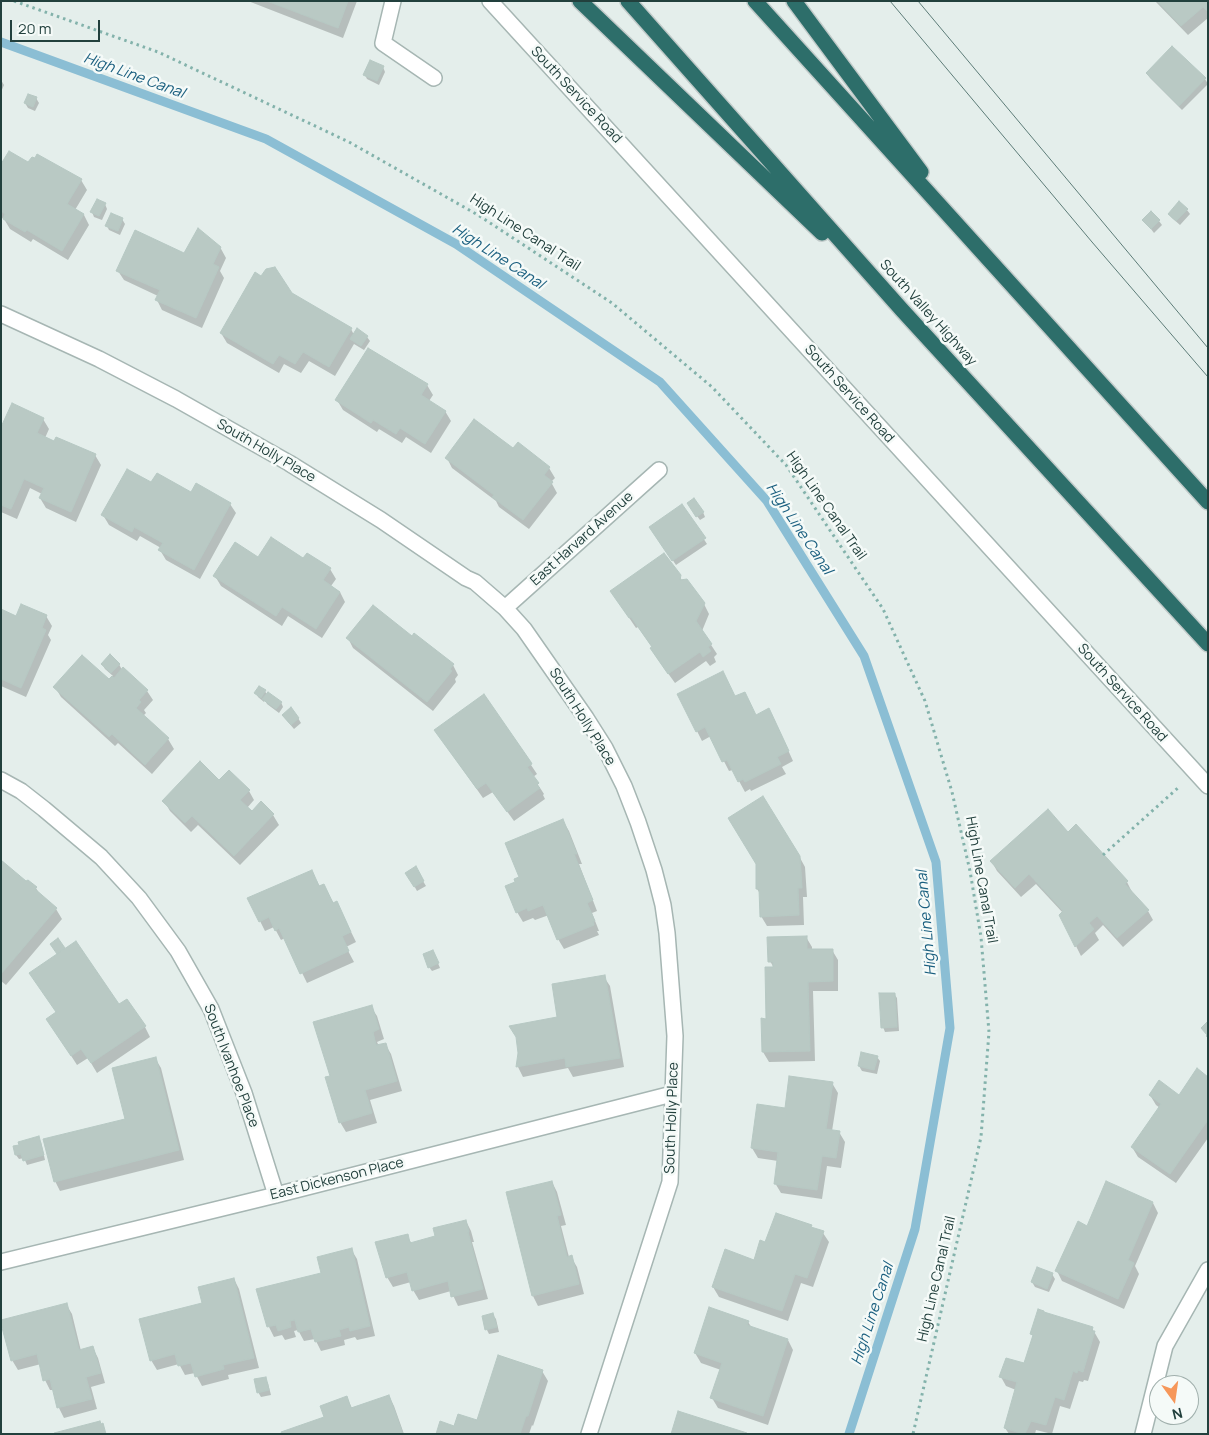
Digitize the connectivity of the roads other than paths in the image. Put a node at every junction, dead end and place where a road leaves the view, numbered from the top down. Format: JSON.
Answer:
{"nodes":[{"id":1,"x":393,"y":1,"type":"edge"},
{"id":2,"x":490,"y":1,"type":"edge"},
{"id":3,"x":580,"y":1,"type":"edge"},
{"id":4,"x":628,"y":1,"type":"edge"},
{"id":5,"x":755,"y":1,"type":"edge"},
{"id":6,"x":794,"y":1,"type":"edge"},
{"id":7,"x":434,"y":78,"type":"dead end"},
{"id":8,"x":976,"y":246,"type":"junction"},
{"id":9,"x":902,"y":310,"type":"junction"},
{"id":10,"x":1,"y":314,"type":"edge"},
{"id":11,"x":659,"y":470,"type":"dead end"},
{"id":12,"x":1208,"y":502,"type":"edge"},
{"id":13,"x":505,"y":608,"type":"junction"},
{"id":14,"x":1208,"y":644,"type":"edge"},
{"id":15,"x":1,"y":780,"type":"edge"},
{"id":16,"x":1208,"y":786,"type":"edge"},
{"id":17,"x":672,"y":1094,"type":"junction"},
{"id":18,"x":276,"y":1195,"type":"junction"},
{"id":19,"x":1,"y":1262,"type":"edge"},
{"id":20,"x":1208,"y":1270,"type":"edge"},
{"id":21,"x":589,"y":1434,"type":"edge"},
{"id":22,"x":1143,"y":1434,"type":"edge"}],
"edges":[{"from":1,"to":7,"type":"street"},
{"from":2,"to":16,"type":"street","name":"South Service Road"},
{"from":3,"to":9,"type":"highway"},
{"from":4,"to":9,"type":"highway","name":"South Valley Highway"},
{"from":5,"to":8,"type":"highway"},
{"from":6,"to":8,"type":"highway"},
{"from":8,"to":12,"type":"highway"},
{"from":9,"to":14,"type":"highway","name":"South Valley Highway"},
{"from":10,"to":13,"type":"street","name":"South Holly Place"},
{"from":11,"to":13,"type":"street","name":"East Harvard Avenue"},
{"from":13,"to":17,"type":"street","name":"South Holly Place"},
{"from":15,"to":18,"type":"street","name":"South Ivanhoe Place"},
{"from":17,"to":18,"type":"street","name":"East Dickenson Place"},
{"from":17,"to":21,"type":"street","name":"South Holly Place"},
{"from":18,"to":19,"type":"street","name":"East Dickenson Place"},
{"from":20,"to":22,"type":"street"}]}
